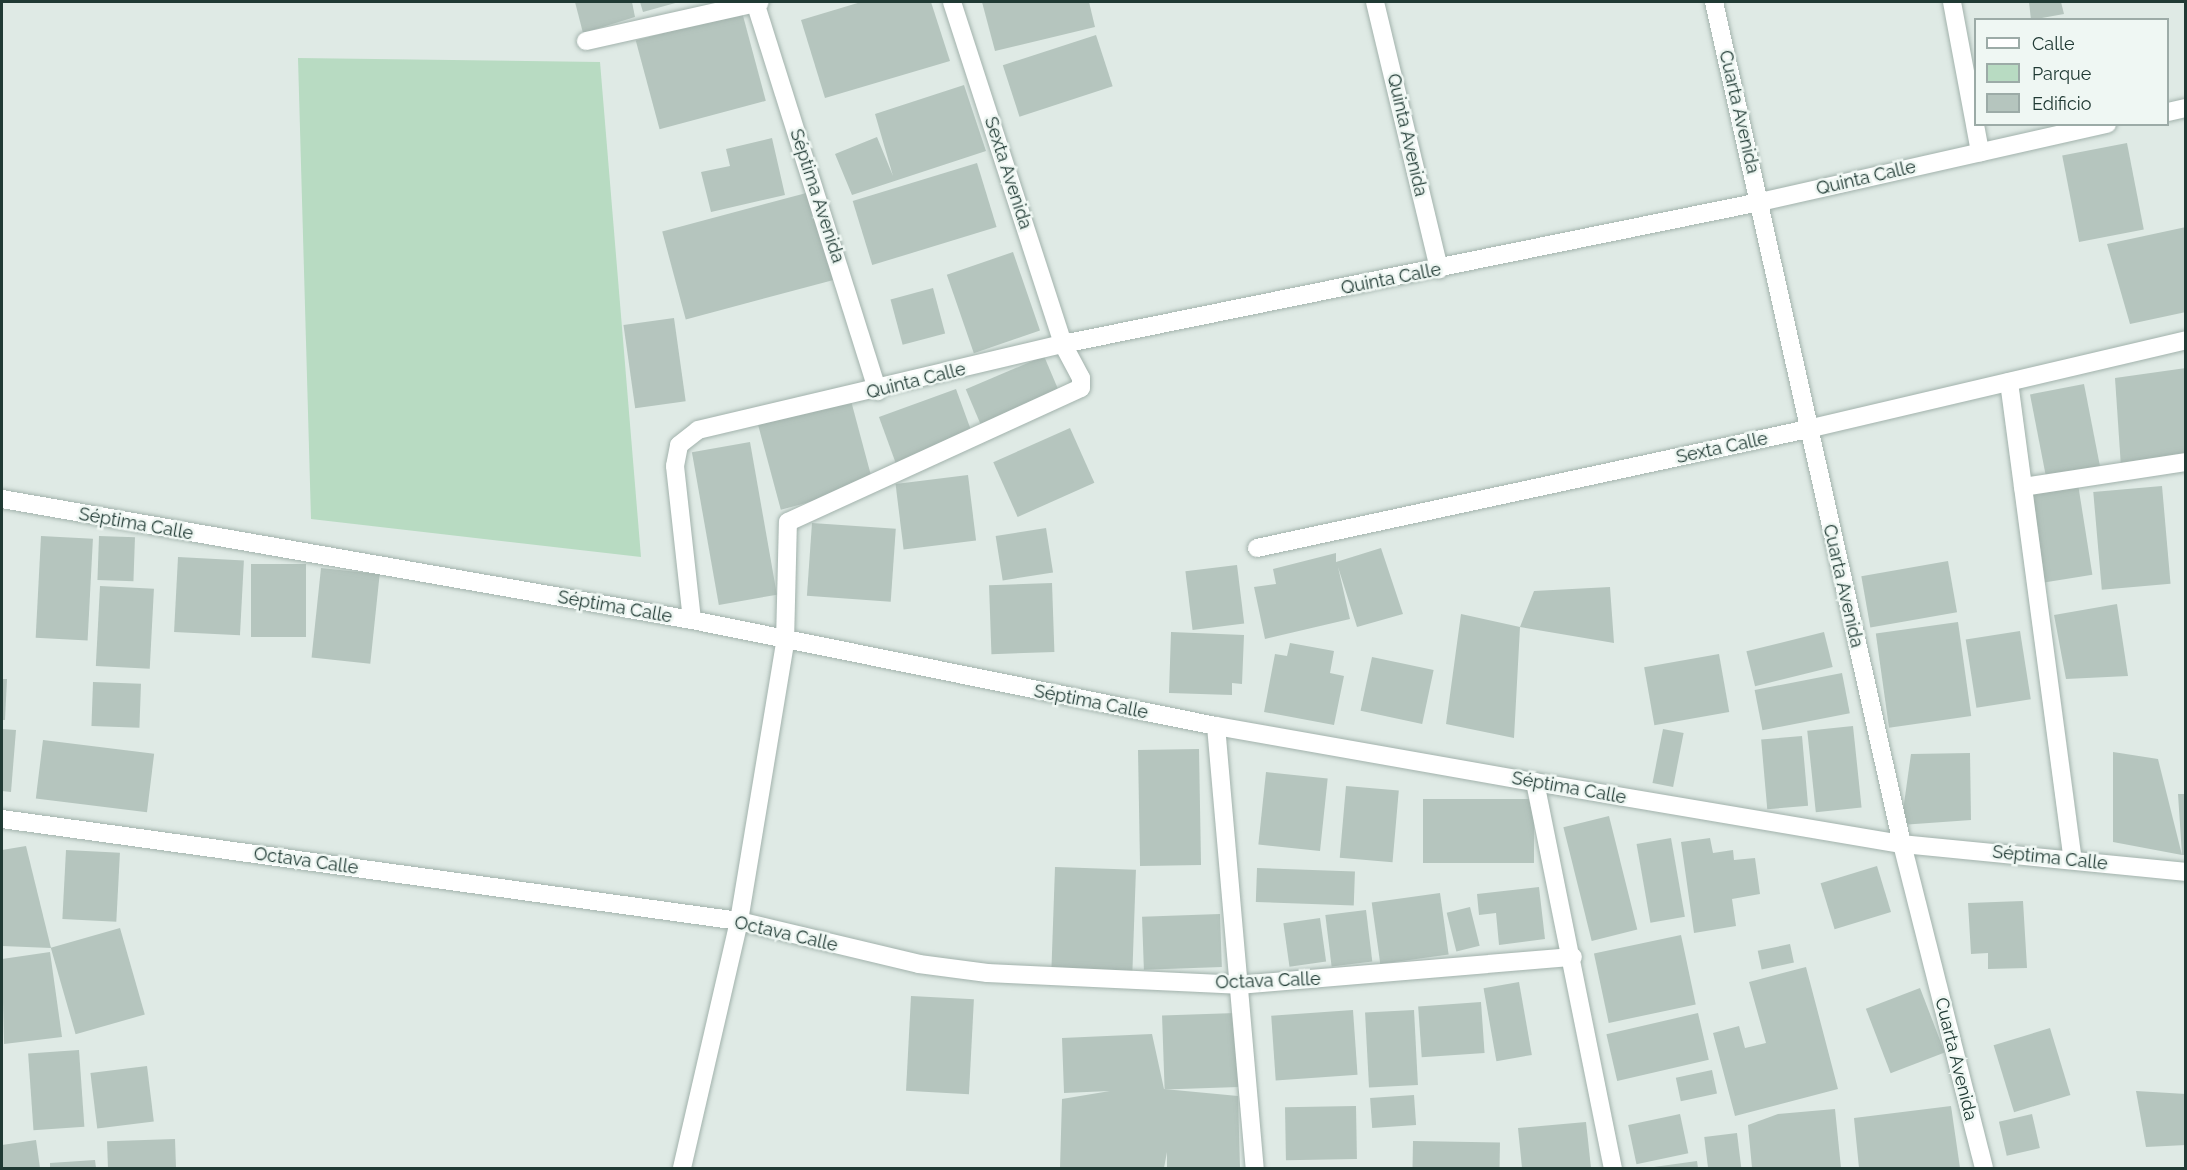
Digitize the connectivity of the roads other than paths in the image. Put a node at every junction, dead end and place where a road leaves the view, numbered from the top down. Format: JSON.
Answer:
{"nodes":[{"id":1,"x":757,"y":2,"type":"edge"},
{"id":2,"x":952,"y":2,"type":"edge"},
{"id":3,"x":1375,"y":2,"type":"edge"},
{"id":4,"x":1714,"y":2,"type":"edge"},
{"id":5,"x":1952,"y":2,"type":"edge"},
{"id":6,"x":586,"y":41,"type":"dead end"},
{"id":7,"x":2186,"y":108,"type":"edge"},
{"id":8,"x":2169,"y":112,"type":"edge"},
{"id":9,"x":1974,"y":120,"type":"edge"},
{"id":10,"x":1975,"y":126,"type":"edge"},
{"id":11,"x":2098,"y":126,"type":"edge"},
{"id":12,"x":1980,"y":152,"type":"junction"},
{"id":13,"x":1760,"y":202,"type":"junction"},
{"id":14,"x":1439,"y":269,"type":"junction"},
{"id":15,"x":2186,"y":340,"type":"edge"},
{"id":16,"x":1063,"y":344,"type":"junction"},
{"id":17,"x":2009,"y":382,"type":"junction"},
{"id":18,"x":878,"y":391,"type":"junction"},
{"id":19,"x":1808,"y":429,"type":"junction"},
{"id":20,"x":2186,"y":462,"type":"edge"},
{"id":21,"x":2023,"y":487,"type":"junction"},
{"id":22,"x":2,"y":499,"type":"edge"},
{"id":23,"x":1257,"y":548,"type":"dead end"},
{"id":24,"x":692,"y":620,"type":"junction"},
{"id":25,"x":785,"y":642,"type":"junction"},
{"id":26,"x":1215,"y":726,"type":"junction"},
{"id":27,"x":1535,"y":782,"type":"junction"},
{"id":28,"x":2,"y":819,"type":"edge"},
{"id":29,"x":1902,"y":844,"type":"junction"},
{"id":30,"x":2073,"y":859,"type":"junction"},
{"id":31,"x":2186,"y":872,"type":"edge"},
{"id":32,"x":739,"y":921,"type":"junction"},
{"id":33,"x":1574,"y":957,"type":"junction"},
{"id":34,"x":1238,"y":985,"type":"junction"},
{"id":35,"x":682,"y":1168,"type":"edge"},
{"id":36,"x":1255,"y":1168,"type":"edge"},
{"id":37,"x":1612,"y":1168,"type":"edge"},
{"id":38,"x":1984,"y":1168,"type":"edge"}],
"edges":[{"from":1,"to":6,"type":"street"},
{"from":1,"to":18,"type":"street","name":"Séptima Avenida"},
{"from":2,"to":16,"type":"street","name":"Sexta Avenida"},
{"from":3,"to":14,"type":"street","name":"Quinta Avenida"},
{"from":4,"to":13,"type":"street","name":"Cuarta Avenida"},
{"from":5,"to":9,"type":"street"},
{"from":7,"to":8,"type":"street"},
{"from":10,"to":12,"type":"street"},
{"from":11,"to":12,"type":"street","name":"Quinta Calle"},
{"from":12,"to":13,"type":"street","name":"Quinta Calle"},
{"from":13,"to":14,"type":"street","name":"Quinta Calle"},
{"from":13,"to":19,"type":"street","name":"Cuarta Avenida"},
{"from":14,"to":16,"type":"street","name":"Quinta Calle"},
{"from":15,"to":17,"type":"street","name":"Sexta Calle"},
{"from":16,"to":18,"type":"street","name":"Quinta Calle"},
{"from":16,"to":25,"type":"street","name":"Sexta Avenida"},
{"from":17,"to":19,"type":"street","name":"Sexta Calle"},
{"from":17,"to":21,"type":"street"},
{"from":18,"to":24,"type":"street","name":"Quinta Calle"},
{"from":19,"to":23,"type":"street","name":"Sexta Calle"},
{"from":19,"to":29,"type":"street","name":"Cuarta Avenida"},
{"from":20,"to":21,"type":"street"},
{"from":21,"to":30,"type":"street"},
{"from":22,"to":24,"type":"street","name":"Séptima Calle"},
{"from":24,"to":25,"type":"street","name":"Séptima Calle"},
{"from":25,"to":26,"type":"street","name":"Séptima Calle"},
{"from":25,"to":32,"type":"street"},
{"from":26,"to":27,"type":"street","name":"Séptima Calle"},
{"from":26,"to":34,"type":"street"},
{"from":27,"to":29,"type":"street","name":"Séptima Calle"},
{"from":27,"to":33,"type":"street"},
{"from":28,"to":32,"type":"street","name":"Octava Calle"},
{"from":29,"to":30,"type":"street","name":"Séptima Calle"},
{"from":29,"to":38,"type":"street","name":"Cuarta Avenida"},
{"from":30,"to":31,"type":"street","name":"Séptima Calle"},
{"from":32,"to":34,"type":"street","name":"Octava Calle"},
{"from":32,"to":35,"type":"street"},
{"from":33,"to":34,"type":"street","name":"Octava Calle"},
{"from":33,"to":37,"type":"street"},
{"from":34,"to":36,"type":"street"}]}
